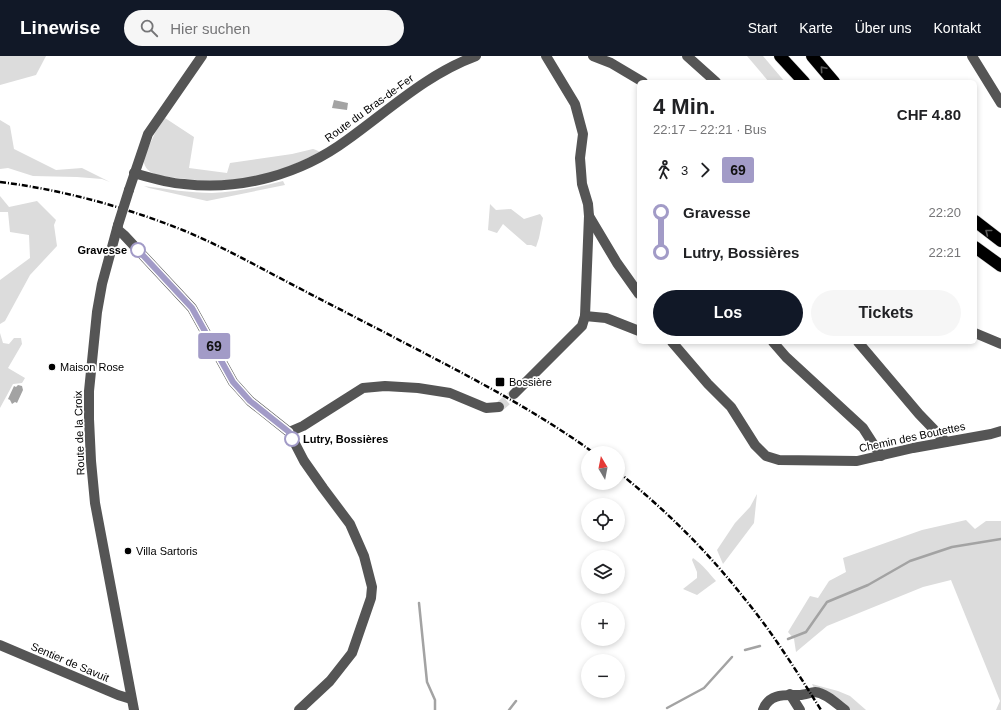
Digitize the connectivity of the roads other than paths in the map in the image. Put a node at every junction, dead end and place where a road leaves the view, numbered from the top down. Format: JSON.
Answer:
{"nodes":[{"id":1,"x":202,"y":56,"type":"edge"},
{"id":2,"x":476,"y":56,"type":"edge"},
{"id":3,"x":546,"y":56,"type":"edge"},
{"id":4,"x":593,"y":56,"type":"edge"},
{"id":5,"x":687,"y":56,"type":"edge"},
{"id":6,"x":780,"y":56,"type":"edge"},
{"id":7,"x":789,"y":56,"type":"edge"},
{"id":8,"x":812,"y":56,"type":"edge"},
{"id":9,"x":972,"y":56,"type":"edge"},
{"id":10,"x":639,"y":80,"type":"edge"},
{"id":11,"x":714,"y":80,"type":"edge"},
{"id":12,"x":802,"y":80,"type":"edge"},
{"id":13,"x":808,"y":80,"type":"edge"},
{"id":14,"x":832,"y":80,"type":"edge"},
{"id":15,"x":1001,"y":103,"type":"edge"},
{"id":16,"x":134,"y":173,"type":"junction"},
{"id":17,"x":589,"y":216,"type":"junction"},
{"id":18,"x":977,"y":223,"type":"edge"},
{"id":19,"x":117,"y":227,"type":"junction"},
{"id":20,"x":1001,"y":242,"type":"edge"},
{"id":21,"x":977,"y":248,"type":"edge"},
{"id":22,"x":1001,"y":266,"type":"edge"},
{"id":23,"x":637,"y":291,"type":"edge"},
{"id":24,"x":585,"y":316,"type":"junction"},
{"id":25,"x":637,"y":330,"type":"edge"},
{"id":26,"x":977,"y":334,"type":"edge"},
{"id":27,"x":674,"y":344,"type":"edge"},
{"id":28,"x":775,"y":344,"type":"edge"},
{"id":29,"x":860,"y":344,"type":"edge"},
{"id":30,"x":1001,"y":344,"type":"edge"},
{"id":31,"x":514,"y":394,"type":"tunnel mouth"},
{"id":32,"x":499,"y":407,"type":"dead end"},
{"id":33,"x":1001,"y":431,"type":"edge"},
{"id":34,"x":289,"y":432,"type":"junction"},
{"id":35,"x":946,"y":442,"type":"junction"},
{"id":36,"x":881,"y":456,"type":"junction"},
{"id":37,"x":0,"y":645,"type":"edge"},
{"id":38,"x":787,"y":695,"type":"junction"},
{"id":39,"x":131,"y":699,"type":"junction"},
{"id":40,"x":134,"y":710,"type":"edge"},
{"id":41,"x":299,"y":710,"type":"edge"},
{"id":42,"x":764,"y":710,"type":"edge"},
{"id":43,"x":800,"y":710,"type":"edge"},
{"id":44,"x":845,"y":710,"type":"edge"}],
"edges":[{"from":1,"to":16,"type":"street","name":"Route de la Croix"},
{"from":2,"to":16,"type":"street","name":"Route du Bras-de-Fer"},
{"from":3,"to":17,"type":"street"},
{"from":4,"to":10,"type":"street"},
{"from":5,"to":11,"type":"street"},
{"from":6,"to":12,"type":"highway"},
{"from":7,"to":13,"type":"highway"},
{"from":14,"to":8,"type":"highway","one_way":true},
{"from":9,"to":15,"type":"street"},
{"from":16,"to":19,"type":"street","name":"Route de la Croix","bridge":true},
{"from":17,"to":23,"type":"street"},
{"from":17,"to":24,"type":"street"},
{"from":20,"to":18,"type":"highway","one_way":true},
{"from":19,"to":34,"type":"street"},
{"from":19,"to":39,"type":"street","name":"Route de la Croix"},
{"from":21,"to":22,"type":"highway"},
{"from":24,"to":25,"type":"street"},
{"from":24,"to":31,"type":"street"},
{"from":26,"to":30,"type":"street"},
{"from":27,"to":36,"type":"street","name":"Chemin des Boutettes"},
{"from":28,"to":36,"type":"street"},
{"from":29,"to":35,"type":"street"},
{"from":32,"to":34,"type":"street"},
{"from":33,"to":35,"type":"street","name":"Chemin des Boutettes"},
{"from":34,"to":41,"type":"street"},
{"from":35,"to":36,"type":"street","name":"Chemin des Boutettes"},
{"from":37,"to":39,"type":"street","name":"Sentier de Savuit"},
{"from":38,"to":42,"type":"street"},
{"from":38,"to":43,"type":"street"},
{"from":38,"to":44,"type":"street"},
{"from":39,"to":40,"type":"street","name":"Route de la Croix"}]}
